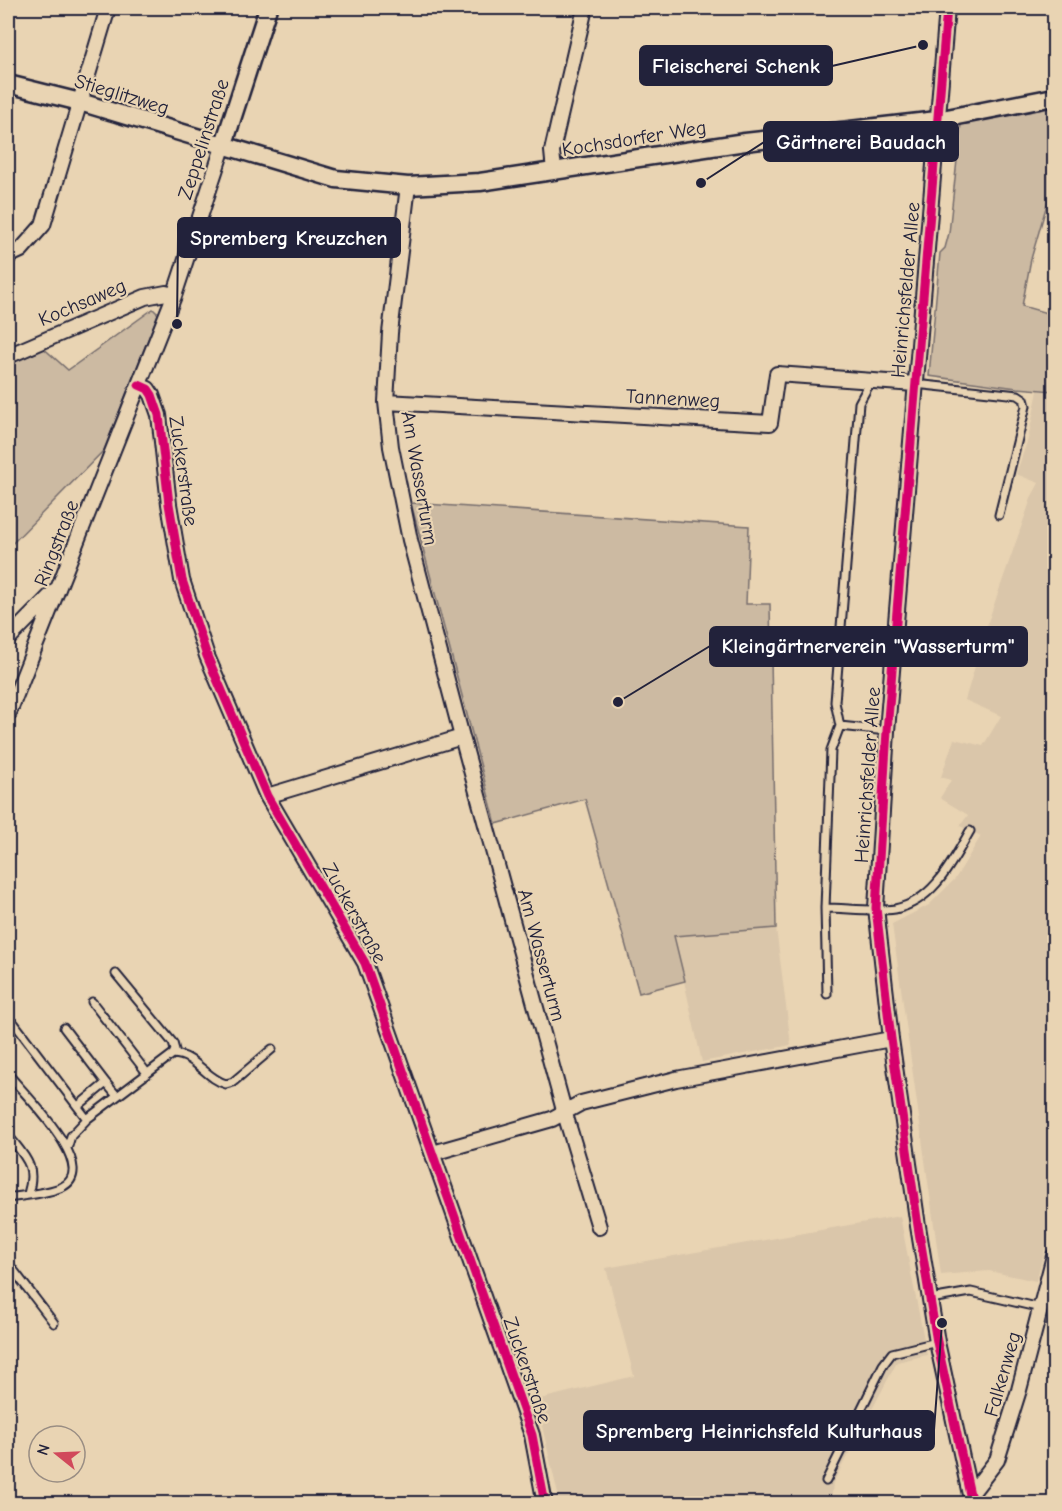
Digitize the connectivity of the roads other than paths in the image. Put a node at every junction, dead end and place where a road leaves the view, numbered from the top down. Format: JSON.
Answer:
{"nodes":[{"id":1,"x":108,"y":8,"type":"edge"},
{"id":2,"x":268,"y":8,"type":"edge"},
{"id":3,"x":585,"y":8,"type":"edge"},
{"id":4,"x":947,"y":8,"type":"edge"},
{"id":5,"x":8,"y":84,"type":"edge"},
{"id":6,"x":1054,"y":97,"type":"edge"},
{"id":7,"x":80,"y":102,"type":"junction"},
{"id":8,"x":937,"y":120,"type":"junction"},
{"id":9,"x":223,"y":147,"type":"junction"},
{"id":10,"x":554,"y":171,"type":"junction"},
{"id":11,"x":408,"y":186,"type":"junction"},
{"id":12,"x":8,"y":256,"type":"edge"},
{"id":13,"x":174,"y":296,"type":"junction"},
{"id":14,"x":8,"y":356,"type":"edge"},
{"id":15,"x":871,"y":381,"type":"junction"},
{"id":16,"x":915,"y":384,"type":"junction"},
{"id":17,"x":139,"y":385,"type":"junction"},
{"id":18,"x":386,"y":402,"type":"junction"},
{"id":19,"x":999,"y":515,"type":"dead end"},
{"id":20,"x":61,"y":585,"type":"junction"},
{"id":21,"x":8,"y":639,"type":"edge"},
{"id":22,"x":8,"y":715,"type":"edge"},
{"id":23,"x":840,"y":726,"type":"junction"},
{"id":24,"x":887,"y":731,"type":"junction"},
{"id":25,"x":462,"y":737,"type":"junction"},
{"id":26,"x":267,"y":796,"type":"junction"},
{"id":27,"x":970,"y":831,"type":"dead end"},
{"id":28,"x":825,"y":908,"type":"junction"},
{"id":29,"x":876,"y":908,"type":"junction"},
{"id":30,"x":116,"y":974,"type":"dead end"},
{"id":31,"x":827,"y":994,"type":"dead end"},
{"id":32,"x":92,"y":1002,"type":"dead end"},
{"id":33,"x":14,"y":1023,"type":"dead end"},
{"id":34,"x":63,"y":1028,"type":"dead end"},
{"id":35,"x":891,"y":1039,"type":"junction"},
{"id":36,"x":272,"y":1048,"type":"dead end"},
{"id":37,"x":173,"y":1054,"type":"junction"},
{"id":38,"x":147,"y":1073,"type":"junction"},
{"id":39,"x":8,"y":1074,"type":"edge"},
{"id":40,"x":106,"y":1083,"type":"junction"},
{"id":41,"x":117,"y":1096,"type":"junction"},
{"id":42,"x":78,"y":1106,"type":"junction"},
{"id":43,"x":565,"y":1114,"type":"junction"},
{"id":44,"x":87,"y":1119,"type":"junction"},
{"id":45,"x":8,"y":1135,"type":"edge"},
{"id":46,"x":68,"y":1146,"type":"junction"},
{"id":47,"x":433,"y":1153,"type":"junction"},
{"id":48,"x":28,"y":1194,"type":"junction"},
{"id":49,"x":8,"y":1198,"type":"edge"},
{"id":50,"x":599,"y":1227,"type":"dead end"},
{"id":51,"x":1054,"y":1256,"type":"edge"},
{"id":52,"x":8,"y":1263,"type":"edge"},
{"id":53,"x":930,"y":1299,"type":"junction"},
{"id":54,"x":1041,"y":1308,"type":"junction"},
{"id":55,"x":54,"y":1323,"type":"dead end"},
{"id":56,"x":938,"y":1342,"type":"junction"},
{"id":57,"x":826,"y":1481,"type":"dead end"},
{"id":58,"x":971,"y":1499,"type":"edge"},
{"id":59,"x":544,"y":1503,"type":"edge"}],
"edges":[{"from":1,"to":7,"type":"street"},
{"from":2,"to":9,"type":"street","name":"Zeppelinstraße"},
{"from":3,"to":10,"type":"street"},
{"from":4,"to":8,"type":"street","name":"Heinrichsfelder Allee"},
{"from":5,"to":7,"type":"street","name":"Stieglitzweg"},
{"from":6,"to":8,"type":"street","name":"Kochsdorfer Weg"},
{"from":7,"to":9,"type":"street","name":"Stieglitzweg"},
{"from":7,"to":12,"type":"street"},
{"from":8,"to":10,"type":"street","name":"Kochsdorfer Weg"},
{"from":8,"to":16,"type":"street","name":"Heinrichsfelder Allee"},
{"from":9,"to":11,"type":"street","name":"Kochsdorfer Weg"},
{"from":9,"to":13,"type":"street","name":"Zeppelinstraße"},
{"from":10,"to":11,"type":"street","name":"Kochsdorfer Weg"},
{"from":11,"to":18,"type":"street","name":"Am Wasserturm"},
{"from":13,"to":14,"type":"street","name":"Kochsaweg"},
{"from":13,"to":17,"type":"street","name":"Zeppelinstraße"},
{"from":15,"to":16,"type":"street","name":"Tannenweg"},
{"from":15,"to":18,"type":"street","name":"Tannenweg"},
{"from":15,"to":23,"type":"lane"},
{"from":16,"to":19,"type":"lane"},
{"from":16,"to":24,"type":"street","name":"Heinrichsfelder Allee"},
{"from":17,"to":20,"type":"street","name":"Ringstraße"},
{"from":17,"to":26,"type":"street","name":"Zuckerstraße"},
{"from":18,"to":25,"type":"street","name":"Am Wasserturm"},
{"from":20,"to":21,"type":"street"},
{"from":20,"to":22,"type":"street","name":"Ringstraße"},
{"from":23,"to":24,"type":"lane"},
{"from":23,"to":28,"type":"lane"},
{"from":24,"to":29,"type":"street","name":"Heinrichsfelder Allee"},
{"from":25,"to":26,"type":"street"},
{"from":25,"to":43,"type":"street","name":"Am Wasserturm"},
{"from":26,"to":47,"type":"street","name":"Zuckerstraße"},
{"from":27,"to":29,"type":"lane"},
{"from":28,"to":29,"type":"lane"},
{"from":28,"to":31,"type":"lane"},
{"from":29,"to":35,"type":"street","name":"Heinrichsfelder Allee"},
{"from":30,"to":37,"type":"lane"},
{"from":32,"to":38,"type":"lane"},
{"from":33,"to":42,"type":"lane"},
{"from":34,"to":40,"type":"lane"},
{"from":35,"to":43,"type":"street"},
{"from":35,"to":53,"type":"street","name":"Heinrichsfelder Allee"},
{"from":36,"to":37,"type":"lane"},
{"from":37,"to":38,"type":"lane"},
{"from":38,"to":41,"type":"lane"},
{"from":39,"to":46,"type":"lane"},
{"from":40,"to":41,"type":"lane"},
{"from":40,"to":42,"type":"lane"},
{"from":41,"to":44,"type":"lane"},
{"from":42,"to":44,"type":"lane"},
{"from":43,"to":47,"type":"street"},
{"from":43,"to":50,"type":"street","name":"Am Wasserturm"},
{"from":44,"to":46,"type":"lane"},
{"from":45,"to":48,"type":"lane"},
{"from":46,"to":48,"type":"lane"},
{"from":47,"to":59,"type":"street","name":"Zuckerstraße"},
{"from":48,"to":49,"type":"lane"},
{"from":51,"to":54,"type":"street","name":"Falkenweg"},
{"from":52,"to":55,"type":"lane"},
{"from":53,"to":54,"type":"lane"},
{"from":53,"to":56,"type":"street","name":"Heinrichsfelder Allee"},
{"from":54,"to":58,"type":"street","name":"Falkenweg"},
{"from":56,"to":57,"type":"lane"},
{"from":56,"to":58,"type":"street","name":"Heinrichsfelder Allee"}]}
